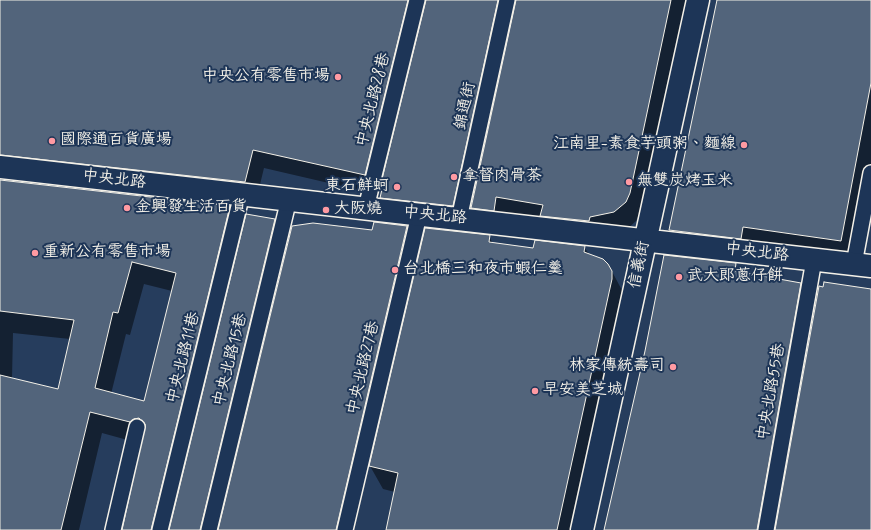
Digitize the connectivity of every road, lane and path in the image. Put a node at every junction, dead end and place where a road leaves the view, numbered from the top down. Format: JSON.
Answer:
{"nodes":[{"id":1,"x":417,"y":0,"type":"edge"},
{"id":2,"x":507,"y":0,"type":"edge"},
{"id":3,"x":698,"y":0,"type":"edge"},
{"id":4,"x":0,"y":166,"type":"edge"},
{"id":5,"x":871,"y":173,"type":"edge"},
{"id":6,"x":242,"y":194,"type":"junction"},
{"id":7,"x":289,"y":199,"type":"junction"},
{"id":8,"x":366,"y":208,"type":"junction"},
{"id":9,"x":419,"y":215,"type":"junction"},
{"id":10,"x":459,"y":219,"type":"junction"},
{"id":11,"x":645,"y":240,"type":"junction"},
{"id":12,"x":814,"y":260,"type":"junction"},
{"id":13,"x":863,"y":265,"type":"edge"},
{"id":14,"x":137,"y":427,"type":"dead end"},
{"id":15,"x":113,"y":530,"type":"edge"},
{"id":16,"x":160,"y":530,"type":"edge"},
{"id":17,"x":208,"y":530,"type":"edge"},
{"id":18,"x":344,"y":530,"type":"edge"},
{"id":19,"x":582,"y":530,"type":"edge"},
{"id":20,"x":766,"y":530,"type":"edge"}],
"edges":[{"from":1,"to":8,"type":"lane","name":"中央北路28巷"},
{"from":2,"to":10,"type":"lane","name":"錦通街"},
{"from":3,"to":11,"type":"street","name":"信義街"},
{"from":4,"to":6,"type":"street","name":"中央北路"},
{"from":5,"to":13,"type":"lane"},
{"from":6,"to":7,"type":"street","name":"中央北路"},
{"from":6,"to":16,"type":"lane","name":"中央北路11巷"},
{"from":7,"to":8,"type":"street","name":"中央北路"},
{"from":7,"to":17,"type":"lane","name":"中央北路15巷"},
{"from":8,"to":9,"type":"street","name":"中央北路"},
{"from":9,"to":10,"type":"street","name":"中央北路"},
{"from":9,"to":18,"type":"lane","name":"中央北路27巷"},
{"from":10,"to":11,"type":"street","name":"中央北路"},
{"from":11,"to":12,"type":"street","name":"中央北路"},
{"from":11,"to":19,"type":"street","name":"信義街"},
{"from":12,"to":13,"type":"street","name":"中央北路"},
{"from":12,"to":20,"type":"lane","name":"中央北路55巷"},
{"from":14,"to":15,"type":"lane"}]}
